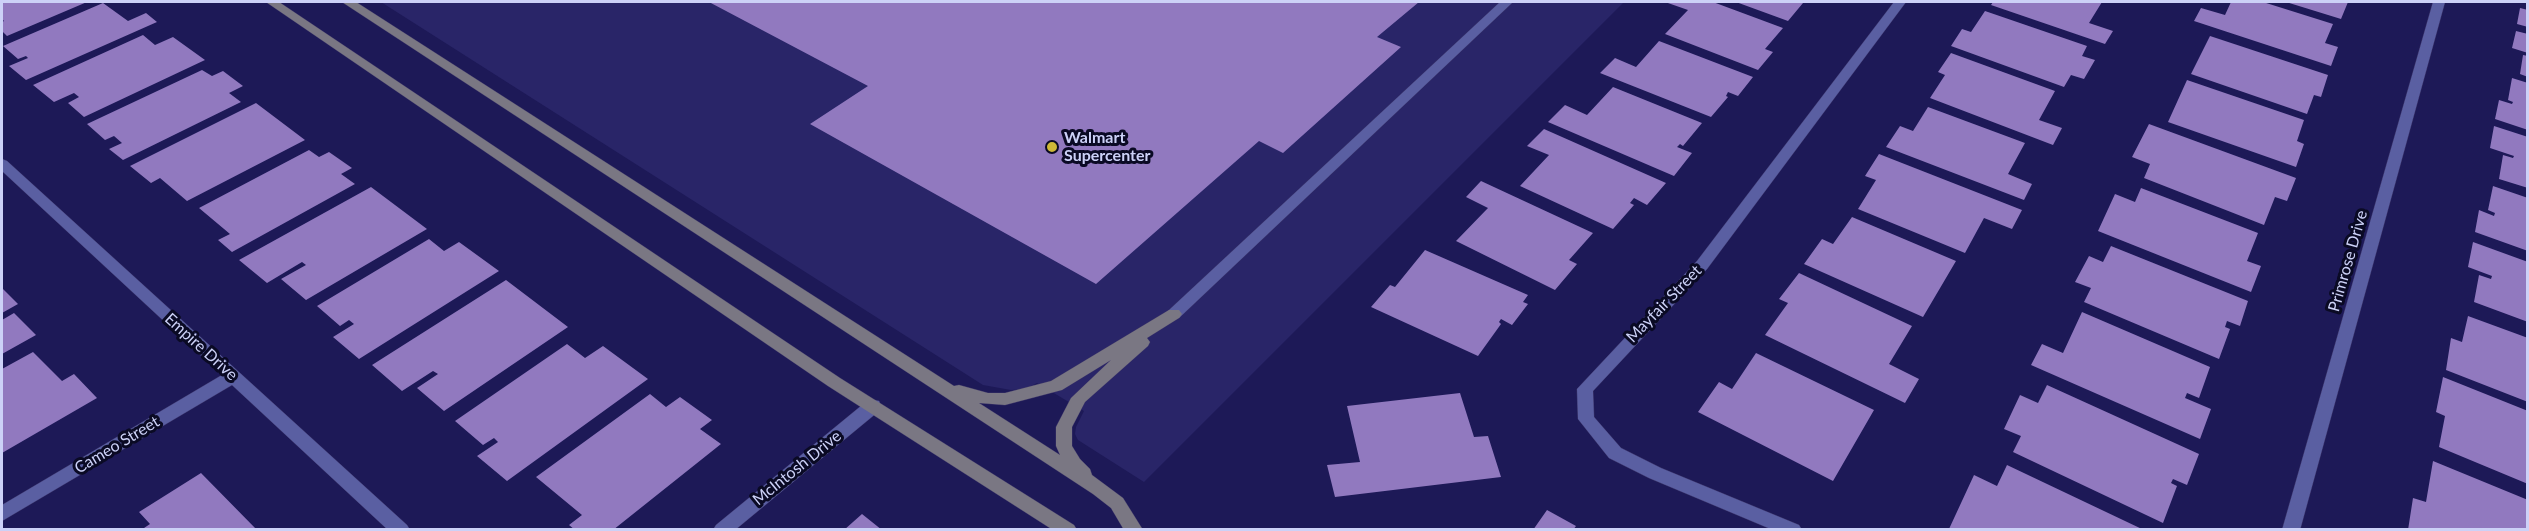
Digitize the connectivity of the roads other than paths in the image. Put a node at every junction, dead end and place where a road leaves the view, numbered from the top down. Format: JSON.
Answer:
{"nodes":[{"id":1,"x":272,"y":2,"type":"edge"},
{"id":2,"x":348,"y":2,"type":"edge"},
{"id":3,"x":1507,"y":2,"type":"edge"},
{"id":4,"x":1900,"y":2,"type":"edge"},
{"id":5,"x":2439,"y":2,"type":"edge"},
{"id":6,"x":2,"y":164,"type":"edge"},
{"id":7,"x":1174,"y":314,"type":"junction"},
{"id":8,"x":233,"y":376,"type":"junction"},
{"id":9,"x":926,"y":376,"type":"junction"},
{"id":10,"x":873,"y":406,"type":"junction"},
{"id":11,"x":1099,"y":489,"type":"junction"},
{"id":12,"x":2,"y":514,"type":"edge"},
{"id":13,"x":401,"y":530,"type":"edge"},
{"id":14,"x":722,"y":530,"type":"edge"},
{"id":15,"x":1068,"y":530,"type":"edge"},
{"id":16,"x":1134,"y":530,"type":"edge"},
{"id":17,"x":1793,"y":530,"type":"edge"},
{"id":18,"x":2291,"y":530,"type":"edge"}],
"edges":[{"from":1,"to":10,"type":"street"},
{"from":2,"to":9,"type":"street"},
{"from":3,"to":7,"type":"street"},
{"from":4,"to":17,"type":"street","name":"Mayfair Street"},
{"from":5,"to":18,"type":"street","name":"Primrose Drive"},
{"from":6,"to":8,"type":"street","name":"Empire Drive"},
{"from":7,"to":9,"type":"street"},
{"from":7,"to":11,"type":"street"},
{"from":8,"to":12,"type":"street","name":"Cameo Street"},
{"from":8,"to":13,"type":"street","name":"Empire Drive"},
{"from":9,"to":11,"type":"street"},
{"from":10,"to":14,"type":"street","name":"McIntosh Drive"},
{"from":10,"to":15,"type":"street"},
{"from":11,"to":16,"type":"street"}]}
